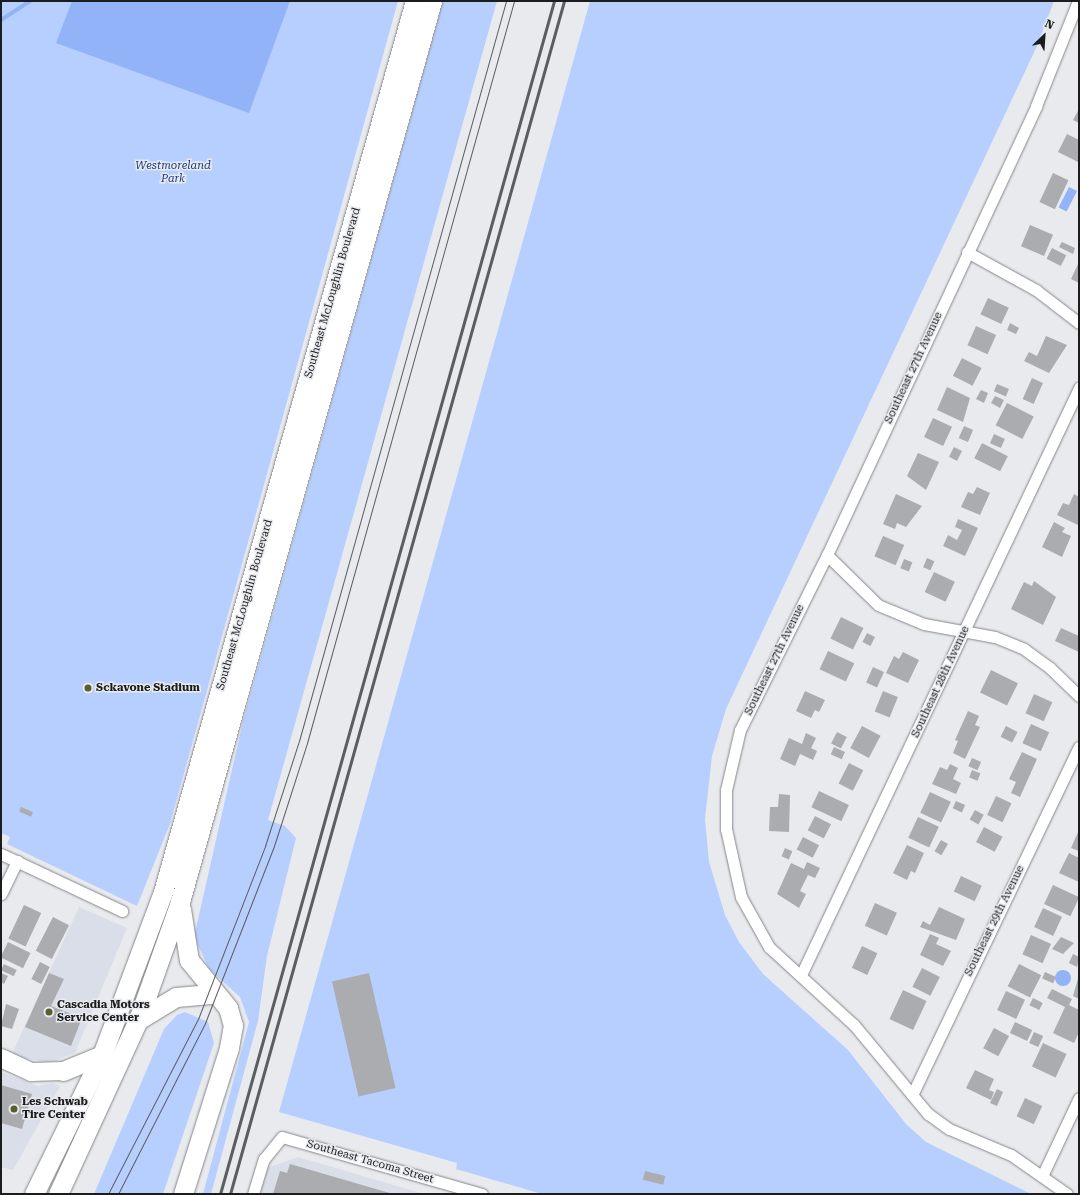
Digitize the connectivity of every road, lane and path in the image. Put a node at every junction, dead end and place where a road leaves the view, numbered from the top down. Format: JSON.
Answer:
{"nodes":[{"id":1,"x":414,"y":1,"type":"edge"},
{"id":2,"x":432,"y":1,"type":"edge"},
{"id":3,"x":1078,"y":1,"type":"edge"},
{"id":4,"x":967,"y":252,"type":"junction"},
{"id":5,"x":1079,"y":323,"type":"edge"},
{"id":6,"x":1079,"y":388,"type":"edge"},
{"id":7,"x":827,"y":555,"type":"junction"},
{"id":8,"x":964,"y":631,"type":"junction"},
{"id":9,"x":1079,"y":696,"type":"edge"},
{"id":10,"x":1079,"y":747,"type":"edge"},
{"id":11,"x":1,"y":854,"type":"edge"},
{"id":12,"x":16,"y":861,"type":"junction"},
{"id":13,"x":1,"y":894,"type":"edge"},
{"id":14,"x":180,"y":902,"type":"junction"},
{"id":15,"x":122,"y":910,"type":"dead end"},
{"id":16,"x":801,"y":975,"type":"junction"},
{"id":17,"x":214,"y":994,"type":"junction"},
{"id":18,"x":138,"y":1020,"type":"junction"},
{"id":19,"x":102,"y":1055,"type":"junction"},
{"id":20,"x":1,"y":1058,"type":"edge"},
{"id":21,"x":63,"y":1071,"type":"joint"},
{"id":22,"x":912,"y":1095,"type":"junction"},
{"id":23,"x":1079,"y":1098,"type":"edge"},
{"id":24,"x":1043,"y":1174,"type":"junction"},
{"id":25,"x":34,"y":1194,"type":"edge"},
{"id":26,"x":58,"y":1194,"type":"edge"},
{"id":27,"x":183,"y":1194,"type":"edge"},
{"id":28,"x":253,"y":1194,"type":"edge"},
{"id":29,"x":482,"y":1194,"type":"edge"},
{"id":30,"x":1067,"y":1194,"type":"edge"}],
"edges":[{"from":1,"to":19,"type":"highway","name":"Southeast McLoughlin Boulevard"},
{"from":2,"to":14,"type":"highway","name":"Southeast McLoughlin Boulevard"},
{"from":3,"to":4,"type":"street","name":"Southeast 27th Avenue"},
{"from":4,"to":5,"type":"street"},
{"from":4,"to":7,"type":"street","name":"Southeast 27th Avenue"},
{"from":6,"to":8,"type":"street","name":"Southeast 28th Avenue"},
{"from":7,"to":8,"type":"street"},
{"from":7,"to":16,"type":"street","name":"Southeast 27th Avenue"},
{"from":8,"to":9,"type":"street"},
{"from":8,"to":16,"type":"street","name":"Southeast 28th Avenue"},
{"from":10,"to":22,"type":"street","name":"Southeast 29th Avenue"},
{"from":11,"to":12,"type":"street"},
{"from":12,"to":13,"type":"street"},
{"from":12,"to":15,"type":"street"},
{"from":14,"to":17,"type":"highway"},
{"from":14,"to":18,"type":"highway","name":"Southeast McLoughlin Boulevard"},
{"from":16,"to":22,"type":"street","name":"Southeast 27th Avenue"},
{"from":17,"to":18,"type":"highway"},
{"from":17,"to":27,"type":"highway"},
{"from":18,"to":26,"type":"highway","name":"Southeast McLoughlin Boulevard"},
{"from":19,"to":21,"type":"highway"},
{"from":19,"to":25,"type":"highway","name":"Southeast McLoughlin Boulevard"},
{"from":20,"to":21,"type":"main road"},
{"from":22,"to":24,"type":"street","name":"Southeast 27th Avenue"},
{"from":23,"to":24,"type":"street"},
{"from":24,"to":30,"type":"street","name":"Southeast 27th Avenue"},
{"from":28,"to":29,"type":"street","name":"Southeast Tacoma Street"}]}
